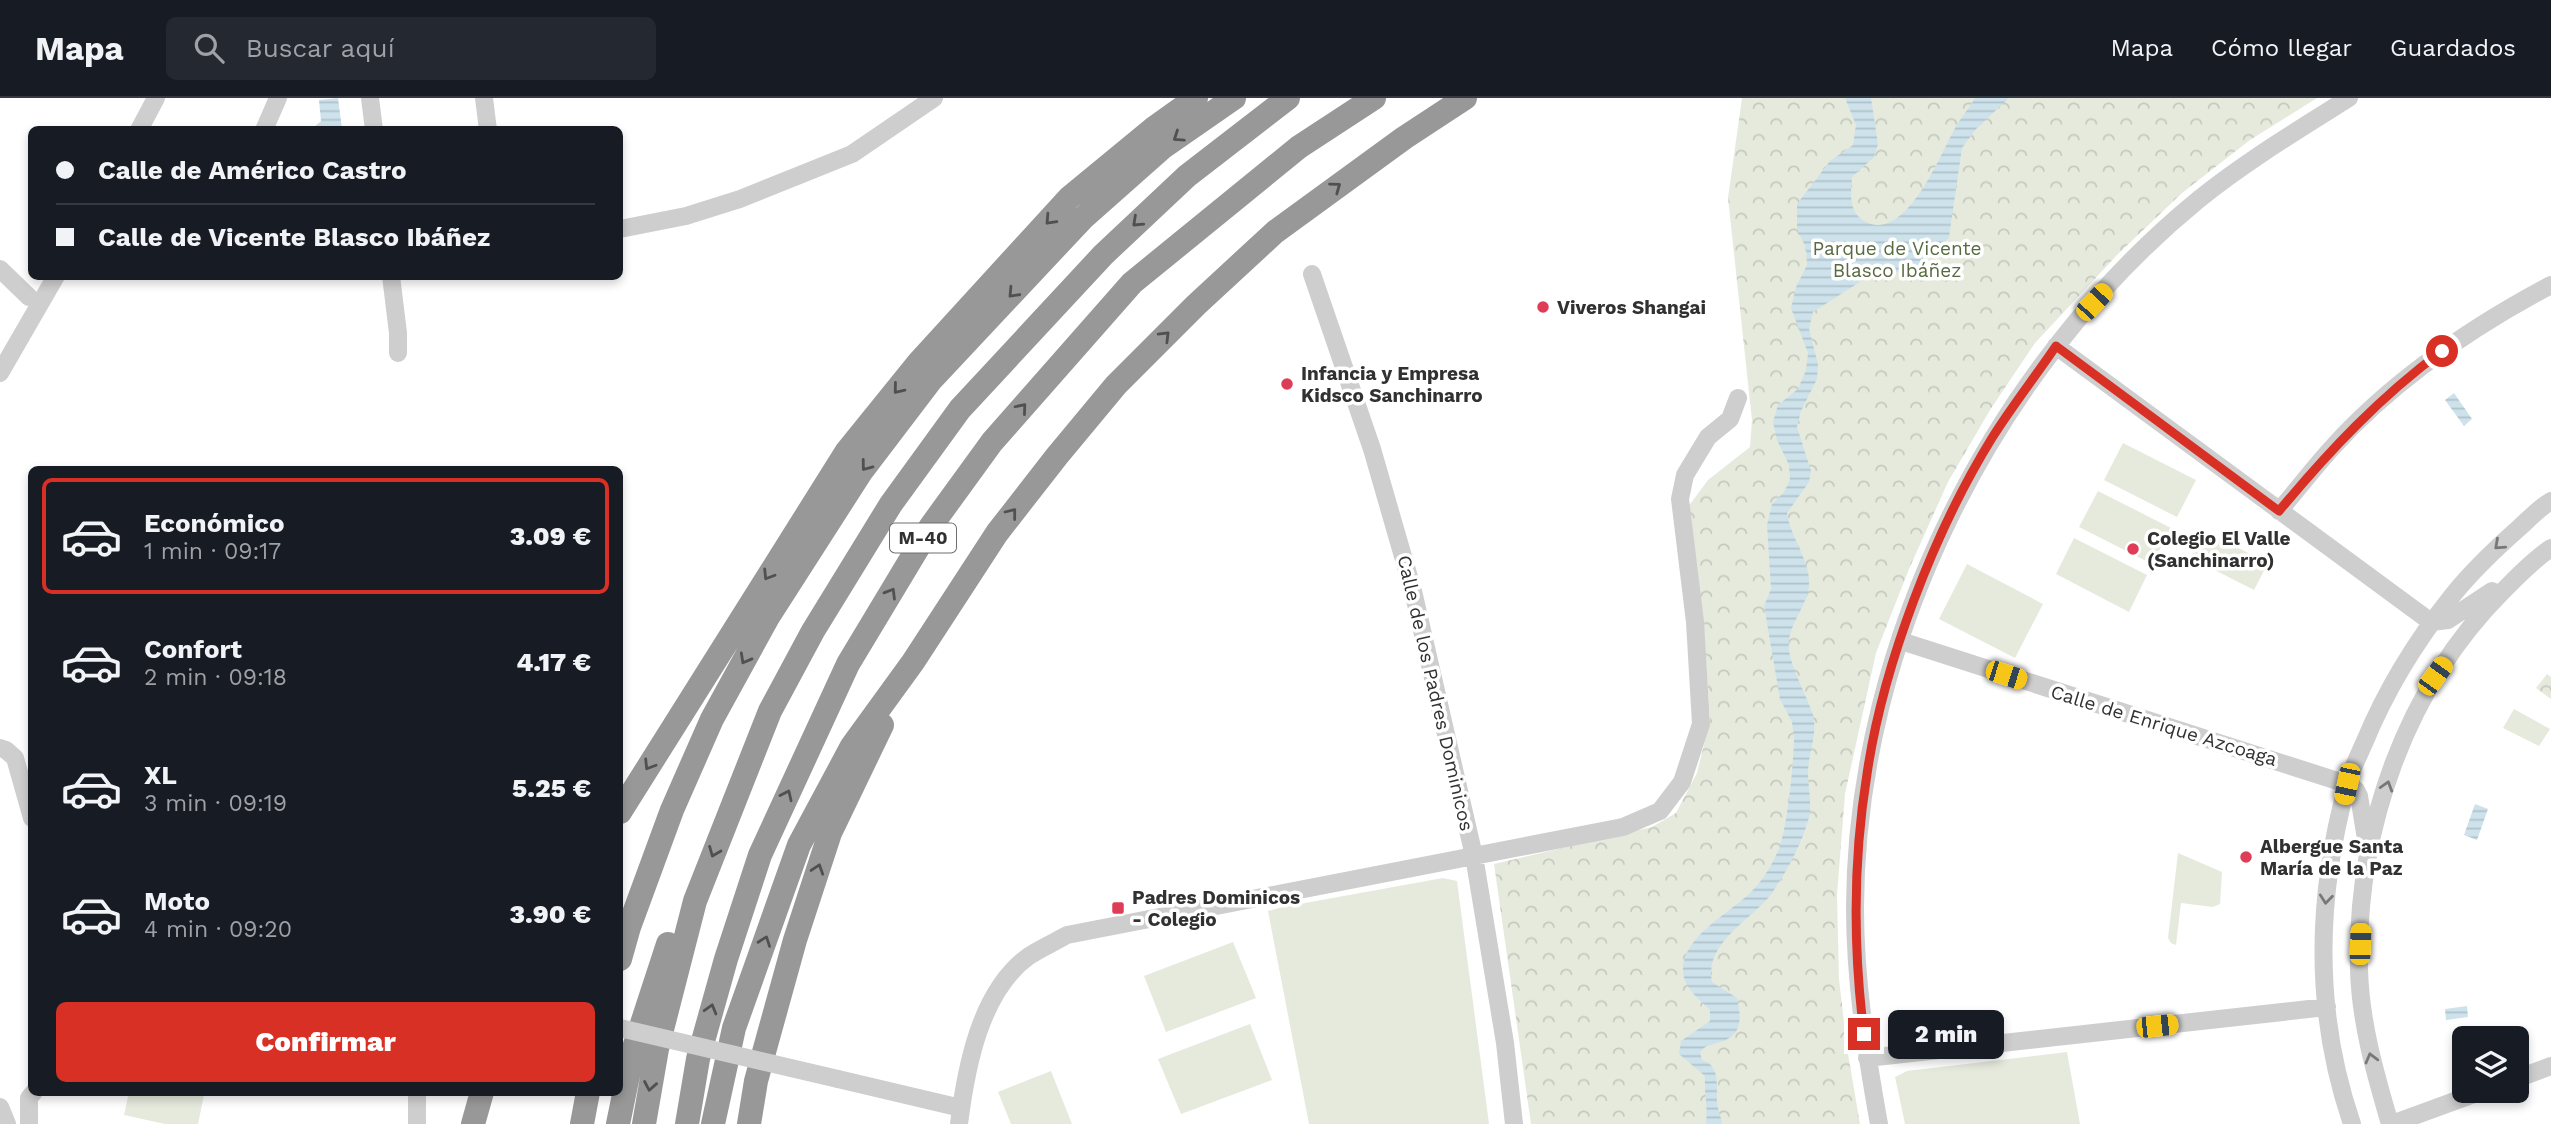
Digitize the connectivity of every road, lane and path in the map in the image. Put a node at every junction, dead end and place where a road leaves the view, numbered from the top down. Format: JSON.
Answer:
{"nodes":[{"id":1,"x":156,"y":98,"type":"edge"},
{"id":2,"x":278,"y":98,"type":"edge"},
{"id":3,"x":370,"y":98,"type":"edge"},
{"id":4,"x":484,"y":98,"type":"edge"},
{"id":5,"x":934,"y":98,"type":"edge"},
{"id":6,"x":1196,"y":98,"type":"edge"},
{"id":7,"x":1234,"y":98,"type":"edge"},
{"id":8,"x":1288,"y":98,"type":"edge"},
{"id":9,"x":1374,"y":98,"type":"edge"},
{"id":10,"x":1465,"y":98,"type":"edge"},
{"id":11,"x":2350,"y":98,"type":"edge"},
{"id":12,"x":141,"y":126,"type":"edge"},
{"id":13,"x":266,"y":126,"type":"edge"},
{"id":14,"x":373,"y":126,"type":"edge"},
{"id":15,"x":488,"y":126,"type":"edge"},
{"id":16,"x":623,"y":228,"type":"edge"},
{"id":17,"x":0,"y":269,"type":"edge"},
{"id":18,"x":1312,"y":274,"type":"dead end"},
{"id":19,"x":54,"y":280,"type":"edge"},
{"id":20,"x":391,"y":280,"type":"edge"},
{"id":21,"x":2551,"y":285,"type":"edge"},
{"id":22,"x":29,"y":297,"type":"dead end"},
{"id":23,"x":2056,"y":346,"type":"junction"},
{"id":24,"x":398,"y":353,"type":"dead end"},
{"id":25,"x":0,"y":373,"type":"edge"},
{"id":26,"x":1738,"y":398,"type":"dead end"},
{"id":27,"x":2551,"y":501,"type":"edge"},
{"id":28,"x":2279,"y":511,"type":"junction"},
{"id":29,"x":2551,"y":548,"type":"edge"},
{"id":30,"x":2535,"y":559,"type":"junction"},
{"id":31,"x":2431,"y":622,"type":"junction"},
{"id":32,"x":1901,"y":642,"type":"junction"},
{"id":33,"x":913,"y":662,"type":"junction"},
{"id":34,"x":0,"y":748,"type":"edge"},
{"id":35,"x":2347,"y":784,"type":"junction"},
{"id":36,"x":28,"y":804,"type":"edge"},
{"id":37,"x":623,"y":807,"type":"edge"},
{"id":38,"x":2368,"y":849,"type":"junction"},
{"id":39,"x":1474,"y":856,"type":"junction"},
{"id":40,"x":695,"y":901,"type":"junction"},
{"id":41,"x":623,"y":950,"type":"edge"},
{"id":42,"x":2327,"y":1007,"type":"junction"},
{"id":43,"x":623,"y":1029,"type":"edge"},
{"id":44,"x":1867,"y":1058,"type":"junction"},
{"id":45,"x":2551,"y":1066,"type":"edge"},
{"id":46,"x":2529,"y":1074,"type":"edge"},
{"id":47,"x":31,"y":1096,"type":"edge"},
{"id":48,"x":417,"y":1096,"type":"edge"},
{"id":49,"x":481,"y":1096,"type":"edge"},
{"id":50,"x":586,"y":1096,"type":"edge"},
{"id":51,"x":2452,"y":1102,"type":"edge"},
{"id":52,"x":0,"y":1107,"type":"edge"},
{"id":53,"x":960,"y":1116,"type":"edge"},
{"id":54,"x":7,"y":1124,"type":"edge"},
{"id":55,"x":29,"y":1124,"type":"edge"},
{"id":56,"x":417,"y":1124,"type":"edge"},
{"id":57,"x":473,"y":1124,"type":"edge"},
{"id":58,"x":582,"y":1124,"type":"edge"},
{"id":59,"x":618,"y":1124,"type":"edge"},
{"id":60,"x":644,"y":1124,"type":"edge"},
{"id":61,"x":687,"y":1124,"type":"edge"},
{"id":62,"x":713,"y":1124,"type":"edge"},
{"id":63,"x":749,"y":1124,"type":"edge"},
{"id":64,"x":1514,"y":1124,"type":"edge"},
{"id":65,"x":1879,"y":1124,"type":"edge"},
{"id":66,"x":2353,"y":1124,"type":"edge"},
{"id":67,"x":2391,"y":1124,"type":"edge"}],
"edges":[{"from":1,"to":12,"type":"street"},
{"from":2,"to":13,"type":"street"},
{"from":3,"to":14,"type":"street"},
{"from":4,"to":15,"type":"street"},
{"from":5,"to":16,"type":"street"},
{"from":6,"to":37,"type":"highway","one_way":true},
{"from":7,"to":41,"type":"highway","one_way":true},
{"from":8,"to":40,"type":"highway","number":"M-40","one_way":true},
{"from":61,"to":9,"type":"highway","number":"M-40","one_way":true},
{"from":33,"to":10,"type":"highway","one_way":true},
{"from":11,"to":23,"type":"street"},
{"from":17,"to":22,"type":"street"},
{"from":18,"to":39,"type":"street","name":"Calle de los Padres Dominicos"},
{"from":19,"to":25,"type":"street"},
{"from":20,"to":24,"type":"street"},
{"from":21,"to":28,"type":"street"},
{"from":23,"to":28,"type":"street"},
{"from":23,"to":32,"type":"street"},
{"from":26,"to":39,"type":"street"},
{"from":27,"to":31,"type":"street","one_way":true},
{"from":28,"to":31,"type":"street"},
{"from":29,"to":30,"type":"street"},
{"from":30,"to":31,"type":"street"},
{"from":38,"to":30,"type":"street","one_way":true},
{"from":31,"to":35,"type":"street"},
{"from":32,"to":35,"type":"street","name":"Calle de Enrique Azcoaga"},
{"from":32,"to":44,"type":"street"},
{"from":62,"to":33,"type":"highway","one_way":true},
{"from":63,"to":33,"type":"highway","one_way":true},
{"from":34,"to":36,"type":"street"},
{"from":35,"to":38,"type":"street"},
{"from":35,"to":42,"type":"street","one_way":true},
{"from":67,"to":38,"type":"street","one_way":true},
{"from":39,"to":53,"type":"street"},
{"from":39,"to":64,"type":"street","name":"Calle de los Padres Dominicos"},
{"from":40,"to":59,"type":"highway"},
{"from":40,"to":60,"type":"highway","number":"M-40","one_way":true},
{"from":42,"to":44,"type":"street"},
{"from":42,"to":66,"type":"street"},
{"from":43,"to":53,"type":"street","bridge":true},
{"from":44,"to":65,"type":"street"},
{"from":45,"to":46,"type":"street"},
{"from":47,"to":55,"type":"street"},
{"from":48,"to":56,"type":"street"},
{"from":49,"to":57,"type":"highway"},
{"from":50,"to":58,"type":"highway"},
{"from":51,"to":67,"type":"street"},
{"from":52,"to":54,"type":"street"}]}
